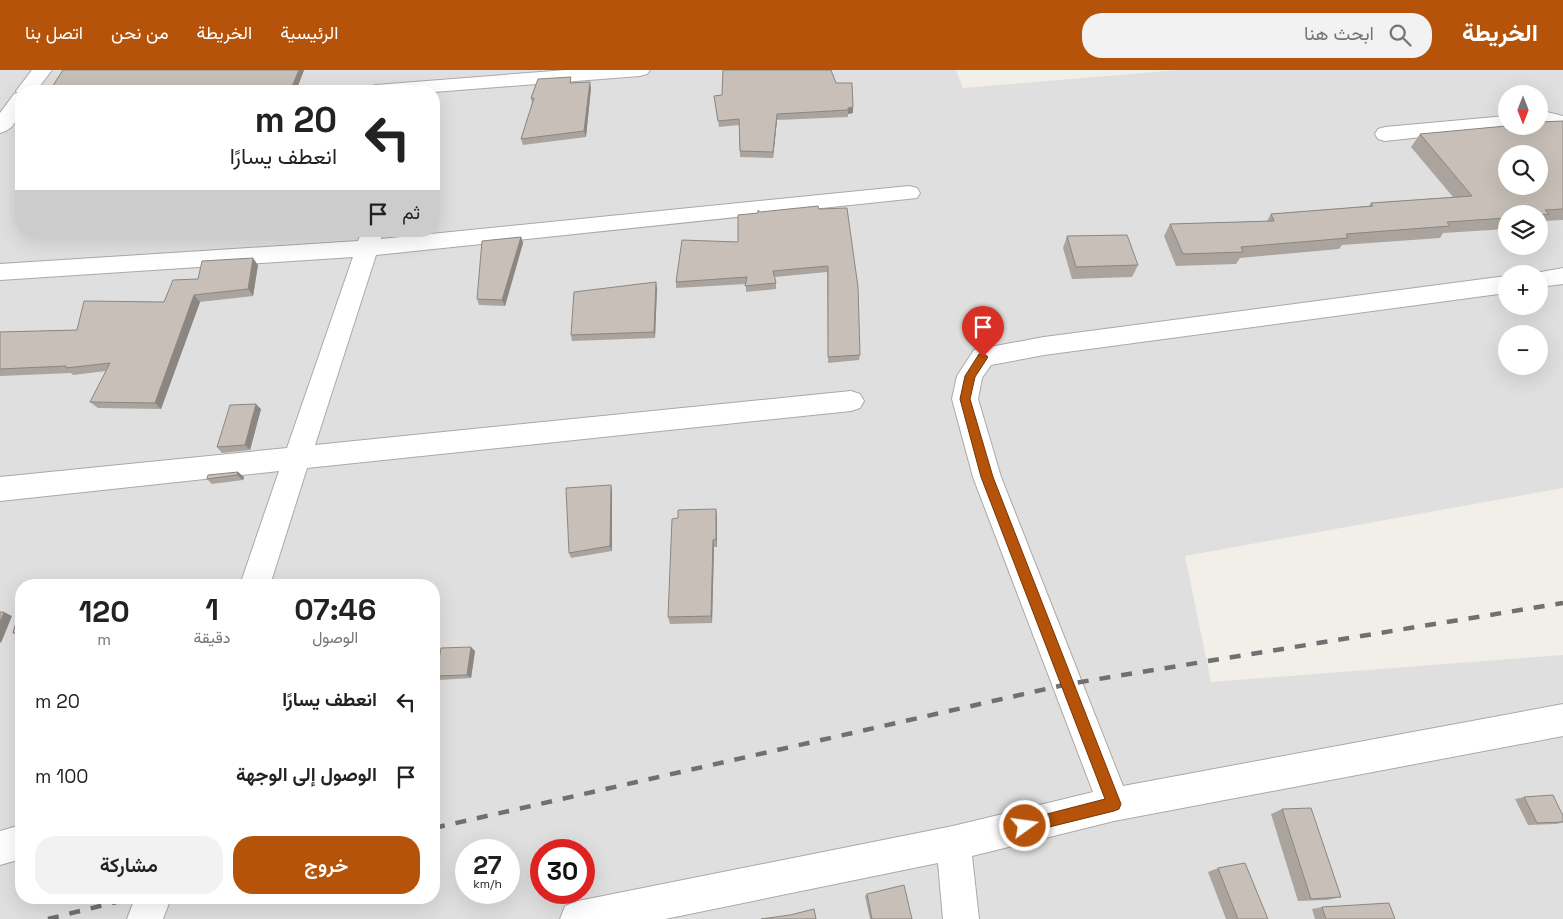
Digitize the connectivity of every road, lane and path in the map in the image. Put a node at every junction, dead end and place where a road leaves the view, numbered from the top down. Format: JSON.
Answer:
{"nodes":[{"id":1,"x":42,"y":70,"type":"edge"},
{"id":2,"x":640,"y":70,"type":"edge"},
{"id":3,"x":424,"y":83,"type":"edge"},
{"id":4,"x":31,"y":85,"type":"edge"},
{"id":5,"x":1548,"y":118,"type":"edge"},
{"id":6,"x":1563,"y":122,"type":"edge"},
{"id":7,"x":1498,"y":123,"type":"edge"},
{"id":8,"x":1385,"y":134,"type":"dead end"},
{"id":9,"x":909,"y":193,"type":"dead end"},
{"id":10,"x":440,"y":233,"type":"edge"},
{"id":11,"x":393,"y":237,"type":"edge"},
{"id":12,"x":370,"y":239,"type":"edge"},
{"id":13,"x":0,"y":272,"type":"edge"},
{"id":14,"x":1563,"y":276,"type":"edge"},
{"id":15,"x":1548,"y":278,"type":"edge"},
{"id":16,"x":1498,"y":285,"type":"edge"},
{"id":17,"x":850,"y":401,"type":"dead end"},
{"id":18,"x":298,"y":457,"type":"junction"},
{"id":19,"x":0,"y":489,"type":"edge"},
{"id":20,"x":257,"y":579,"type":"edge"},
{"id":21,"x":1563,"y":720,"type":"edge"},
{"id":22,"x":1114,"y":804,"type":"junction"},
{"id":23,"x":954,"y":843,"type":"junction"},
{"id":24,"x":15,"y":844,"type":"edge"},
{"id":25,"x":0,"y":848,"type":"edge"},
{"id":26,"x":151,"y":904,"type":"edge"},
{"id":27,"x":145,"y":919,"type":"edge"},
{"id":28,"x":578,"y":919,"type":"edge"},
{"id":29,"x":961,"y":919,"type":"edge"}],
"edges":[{"from":1,"to":4,"type":"street"},
{"from":2,"to":3,"type":"street"},
{"from":5,"to":6,"type":"street"},
{"from":7,"to":8,"type":"street"},
{"from":9,"to":10,"type":"street"},
{"from":11,"to":12,"type":"street"},
{"from":12,"to":13,"type":"street"},
{"from":12,"to":18,"type":"street"},
{"from":14,"to":15,"type":"street"},
{"from":16,"to":22,"type":"street"},
{"from":17,"to":18,"type":"street"},
{"from":18,"to":19,"type":"street"},
{"from":18,"to":20,"type":"street"},
{"from":21,"to":22,"type":"street"},
{"from":22,"to":23,"type":"street"},
{"from":23,"to":28,"type":"street"},
{"from":23,"to":29,"type":"street"},
{"from":24,"to":25,"type":"street"},
{"from":26,"to":27,"type":"street"}]}
